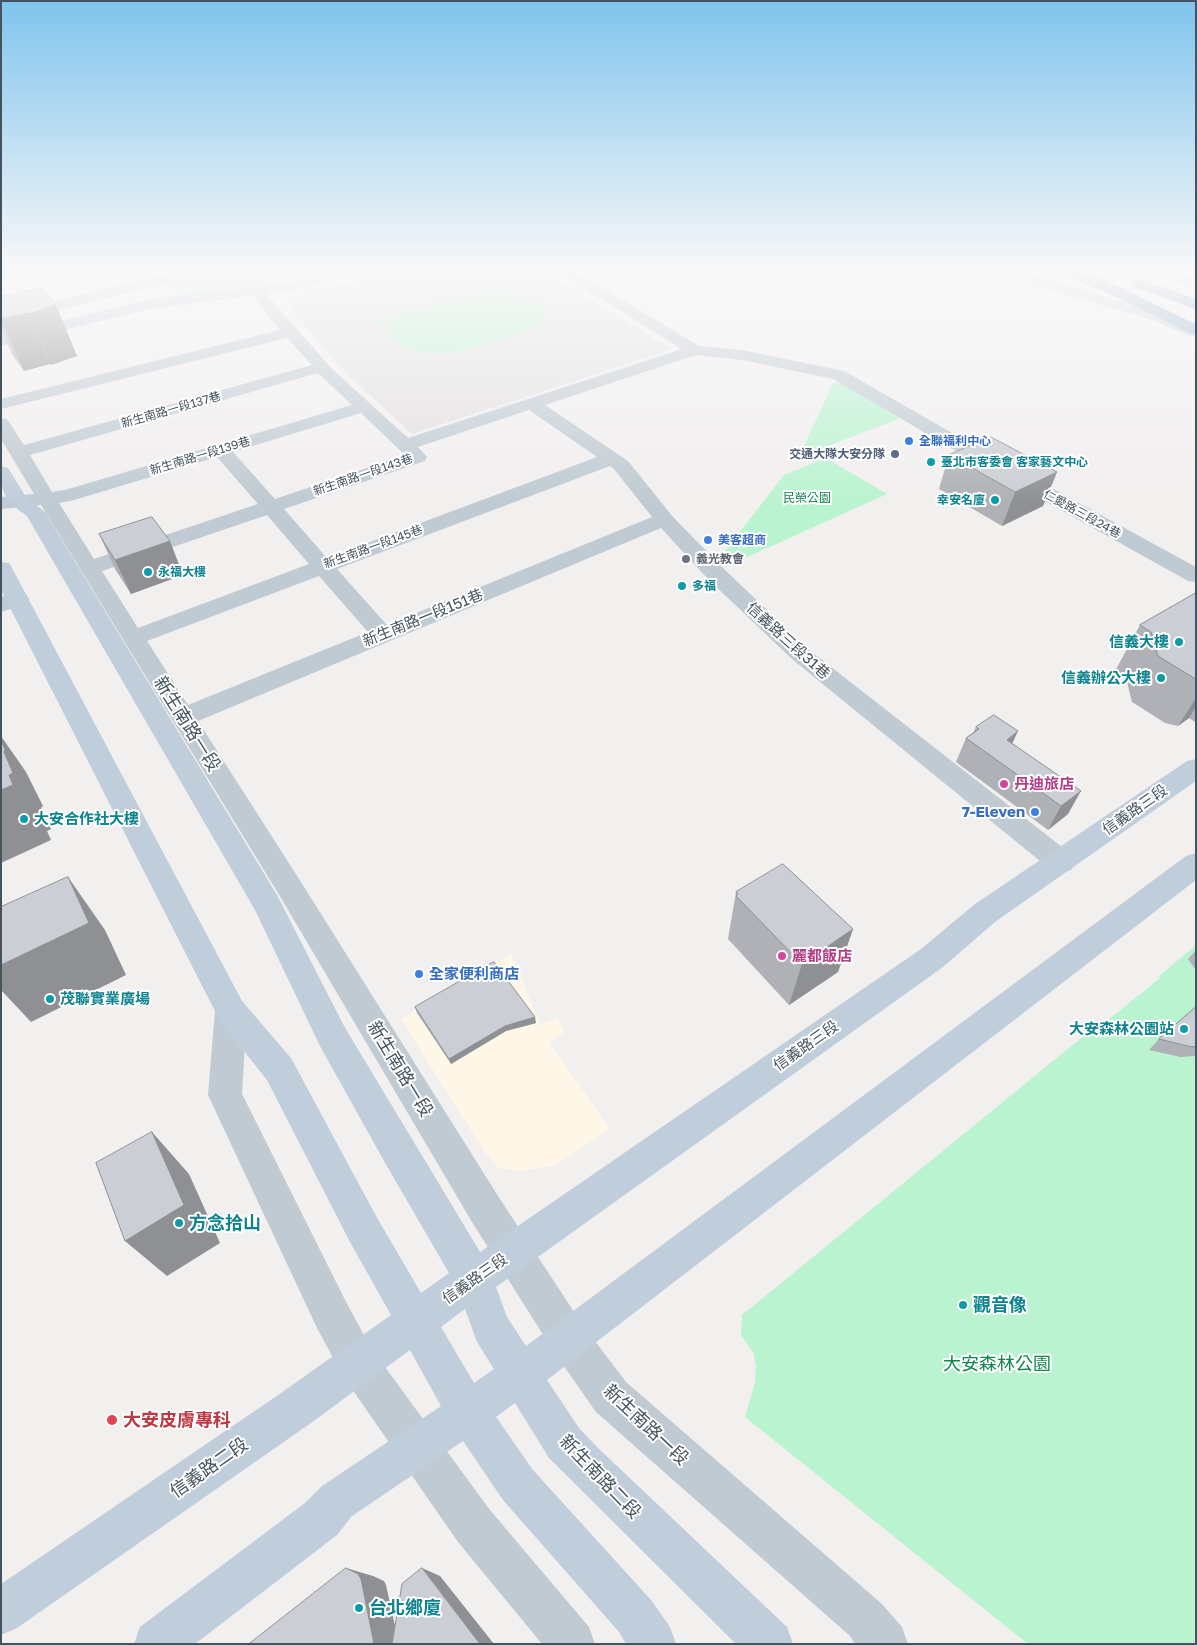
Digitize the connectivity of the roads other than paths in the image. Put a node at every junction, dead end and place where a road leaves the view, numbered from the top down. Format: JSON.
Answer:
{"nodes":[{"id":1,"x":227,"y":348,"type":"edge"},
{"id":2,"x":305,"y":348,"type":"edge"},
{"id":3,"x":691,"y":348,"type":"edge"},
{"id":4,"x":695,"y":350,"type":"junction"},
{"id":5,"x":322,"y":367,"type":"junction"},
{"id":6,"x":1,"y":404,"type":"edge"},
{"id":7,"x":532,"y":404,"type":"junction"},
{"id":8,"x":363,"y":407,"type":"junction"},
{"id":9,"x":1,"y":423,"type":"edge"},
{"id":10,"x":406,"y":446,"type":"junction"},
{"id":11,"x":221,"y":450,"type":"junction"},
{"id":12,"x":19,"y":452,"type":"junction"},
{"id":13,"x":613,"y":458,"type":"junction"},
{"id":14,"x":21,"y":495,"type":"edge"},
{"id":15,"x":271,"y":506,"type":"junction"},
{"id":16,"x":664,"y":519,"type":"junction"},
{"id":17,"x":323,"y":566,"type":"junction"},
{"id":18,"x":1,"y":568,"type":"edge"},
{"id":19,"x":90,"y":568,"type":"junction"},
{"id":20,"x":1196,"y":576,"type":"edge"},
{"id":21,"x":9,"y":602,"type":"edge"},
{"id":22,"x":383,"y":634,"type":"junction"},
{"id":23,"x":133,"y":638,"type":"junction"},
{"id":24,"x":182,"y":717,"type":"junction"},
{"id":25,"x":1196,"y":768,"type":"edge"},
{"id":26,"x":1061,"y":862,"type":"junction"},
{"id":27,"x":1196,"y":864,"type":"edge"},
{"id":28,"x":231,"y":1011,"type":"junction"},
{"id":29,"x":513,"y":1252,"type":"junction"},
{"id":30,"x":474,"y":1279,"type":"junction"},
{"id":31,"x":415,"y":1322,"type":"junction"},
{"id":32,"x":568,"y":1338,"type":"junction"},
{"id":33,"x":357,"y":1362,"type":"junction"},
{"id":34,"x":520,"y":1376,"type":"junction"},
{"id":35,"x":468,"y":1413,"type":"junction"},
{"id":36,"x":418,"y":1448,"type":"junction"},
{"id":37,"x":1,"y":1612,"type":"edge"},
{"id":38,"x":157,"y":1644,"type":"edge"},
{"id":39,"x":572,"y":1644,"type":"edge"},
{"id":40,"x":653,"y":1644,"type":"edge"},
{"id":41,"x":770,"y":1644,"type":"edge"},
{"id":42,"x":885,"y":1644,"type":"edge"}],
"edges":[{"from":1,"to":6,"type":"street"},
{"from":2,"to":5,"type":"street"},
{"from":3,"to":4,"type":"street","name":"仁愛路三段24巷"},
{"from":4,"to":7,"type":"street","name":"新生南路一段143巷"},
{"from":4,"to":20,"type":"street","name":"仁愛路三段24巷"},
{"from":5,"to":8,"type":"street"},
{"from":5,"to":12,"type":"street","name":"新生南路一段137巷"},
{"from":7,"to":10,"type":"street","name":"新生南路一段143巷"},
{"from":7,"to":13,"type":"street","name":"信義路三段31巷"},
{"from":8,"to":10,"type":"street"},
{"from":8,"to":11,"type":"street","name":"新生南路一段139巷"},
{"from":9,"to":12,"type":"street","name":"新生南路一段"},
{"from":10,"to":15,"type":"street","name":"新生南路一段143巷"},
{"from":11,"to":14,"type":"street","name":"新生南路一段139巷"},
{"from":11,"to":15,"type":"street"},
{"from":12,"to":14,"type":"street","name":"新生南路一段"},
{"from":13,"to":16,"type":"street","name":"信義路三段31巷"},
{"from":13,"to":17,"type":"street","name":"新生南路一段145巷"},
{"from":14,"to":19,"type":"street","name":"新生南路一段"},
{"from":14,"to":30,"type":"main road","name":"新生南路一段"},
{"from":15,"to":17,"type":"street"},
{"from":15,"to":19,"type":"street","name":"新生南路一段143巷"},
{"from":16,"to":22,"type":"street","name":"新生南路一段151巷"},
{"from":16,"to":26,"type":"street","name":"信義路三段31巷"},
{"from":17,"to":22,"type":"street"},
{"from":17,"to":23,"type":"street","name":"新生南路一段145巷"},
{"from":18,"to":21,"type":"main road"},
{"from":19,"to":23,"type":"street","name":"新生南路一段"},
{"from":21,"to":28,"type":"main road"},
{"from":22,"to":24,"type":"street","name":"新生南路一段151巷"},
{"from":23,"to":24,"type":"street","name":"新生南路一段"},
{"from":24,"to":29,"type":"street","name":"新生南路一段"},
{"from":25,"to":26,"type":"main road","name":"信義路三段"},
{"from":26,"to":29,"type":"main road","name":"信義路三段"},
{"from":27,"to":32,"type":"main road"},
{"from":28,"to":31,"type":"main road"},
{"from":28,"to":33,"type":"street"},
{"from":29,"to":30,"type":"main road","name":"信義路三段"},
{"from":29,"to":32,"type":"street","name":"新生南路一段"},
{"from":30,"to":31,"type":"main road","name":"信義路三段"},
{"from":30,"to":34,"type":"main road","name":"新生南路二段"},
{"from":31,"to":33,"type":"main road","name":"信義路二段"},
{"from":31,"to":35,"type":"main road"},
{"from":32,"to":34,"type":"main road"},
{"from":32,"to":42,"type":"street","name":"新生南路一段"},
{"from":33,"to":36,"type":"street"},
{"from":33,"to":37,"type":"main road","name":"信義路二段"},
{"from":34,"to":35,"type":"main road"},
{"from":34,"to":41,"type":"main road","name":"新生南路二段"},
{"from":35,"to":36,"type":"main road"},
{"from":35,"to":40,"type":"main road"},
{"from":36,"to":38,"type":"main road"},
{"from":36,"to":39,"type":"street"}]}
